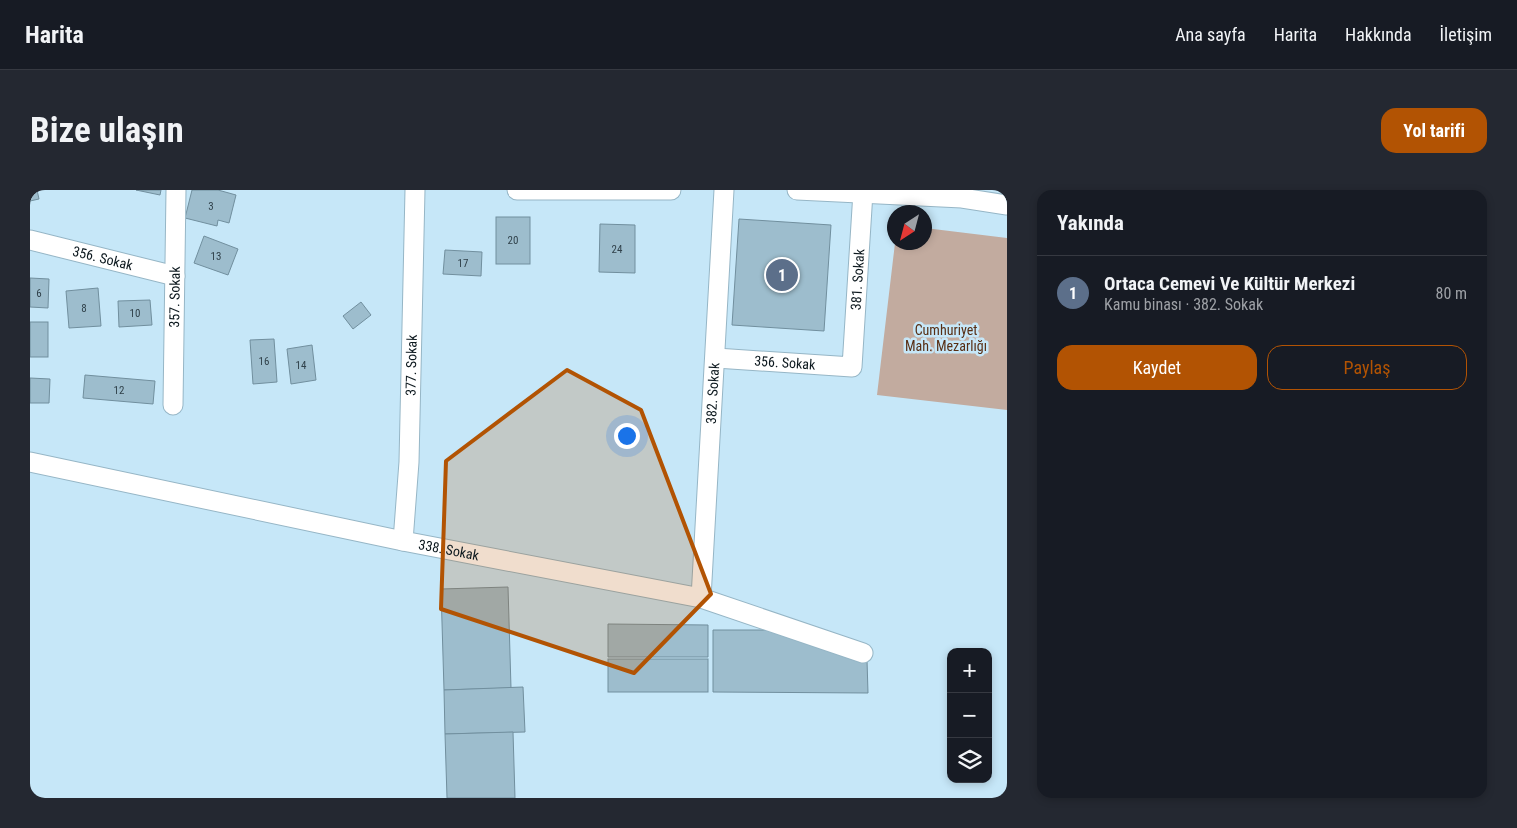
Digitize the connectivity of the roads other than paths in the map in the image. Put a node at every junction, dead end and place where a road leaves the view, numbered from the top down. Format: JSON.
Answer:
{"nodes":[{"id":1,"x":176,"y":190,"type":"edge"},
{"id":2,"x":415,"y":190,"type":"edge"},
{"id":3,"x":517,"y":190,"type":"edge"},
{"id":4,"x":670,"y":190,"type":"edge"},
{"id":5,"x":724,"y":190,"type":"edge"},
{"id":6,"x":797,"y":190,"type":"edge"},
{"id":7,"x":863,"y":192,"type":"junction"},
{"id":8,"x":962,"y":194,"type":"edge"},
{"id":9,"x":1007,"y":205,"type":"edge"},
{"id":10,"x":30,"y":240,"type":"edge"},
{"id":11,"x":175,"y":276,"type":"junction"},
{"id":12,"x":716,"y":358,"type":"junction"},
{"id":13,"x":852,"y":367,"type":"joint"},
{"id":14,"x":173,"y":404,"type":"dead end"},
{"id":15,"x":30,"y":462,"type":"edge"},
{"id":16,"x":403,"y":541,"type":"junction"},
{"id":17,"x":701,"y":598,"type":"junction"},
{"id":18,"x":864,"y":652,"type":"dead end"}],
"edges":[{"from":1,"to":11,"type":"street","name":"357. Sokak"},
{"from":2,"to":16,"type":"street","name":"377. Sokak"},
{"from":3,"to":4,"type":"street"},
{"from":5,"to":12,"type":"street","name":"382. Sokak"},
{"from":6,"to":7,"type":"street"},
{"from":7,"to":8,"type":"street"},
{"from":7,"to":13,"type":"street","name":"381. Sokak"},
{"from":8,"to":9,"type":"street"},
{"from":10,"to":11,"type":"street","name":"356. Sokak"},
{"from":11,"to":14,"type":"street","name":"357. Sokak"},
{"from":12,"to":13,"type":"street","name":"356. Sokak"},
{"from":12,"to":17,"type":"street","name":"382. Sokak"},
{"from":15,"to":16,"type":"street","name":"338. Sokak"},
{"from":16,"to":17,"type":"street","name":"338. Sokak"},
{"from":17,"to":18,"type":"street","name":"338. Sokak"}]}
